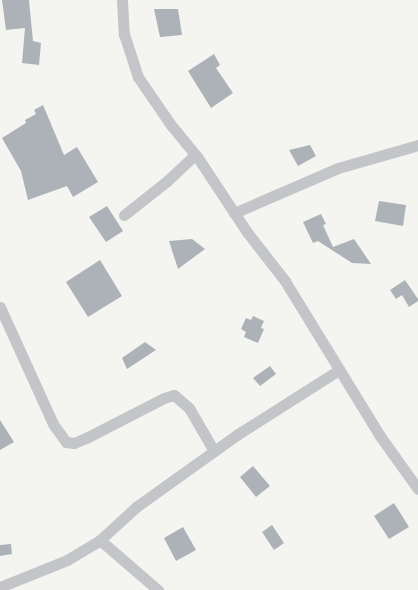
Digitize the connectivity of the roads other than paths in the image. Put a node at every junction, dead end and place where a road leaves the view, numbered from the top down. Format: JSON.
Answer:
{"nodes":[{"id":1,"x":122,"y":0,"type":"edge"},
{"id":2,"x":418,"y":145,"type":"edge"},
{"id":3,"x":195,"y":155,"type":"junction"},
{"id":4,"x":234,"y":213,"type":"junction"},
{"id":5,"x":124,"y":215,"type":"dead end"},
{"id":6,"x":0,"y":307,"type":"edge"},
{"id":7,"x":339,"y":370,"type":"junction"},
{"id":8,"x":214,"y":451,"type":"junction"},
{"id":9,"x":418,"y":490,"type":"edge"},
{"id":10,"x":100,"y":540,"type":"junction"},
{"id":11,"x":0,"y":587,"type":"edge"},
{"id":12,"x":158,"y":590,"type":"edge"}],
"edges":[{"from":1,"to":3,"type":"street"},
{"from":2,"to":4,"type":"street"},
{"from":3,"to":4,"type":"street"},
{"from":3,"to":5,"type":"street"},
{"from":4,"to":7,"type":"street"},
{"from":6,"to":8,"type":"street"},
{"from":7,"to":8,"type":"street"},
{"from":7,"to":9,"type":"street"},
{"from":8,"to":10,"type":"street"},
{"from":10,"to":11,"type":"street"},
{"from":10,"to":12,"type":"street"}]}
